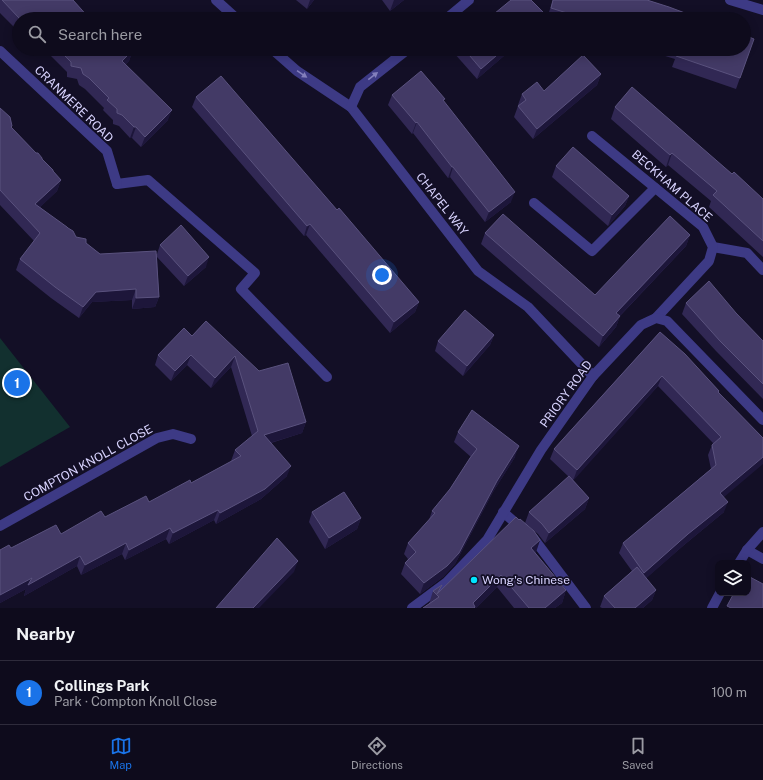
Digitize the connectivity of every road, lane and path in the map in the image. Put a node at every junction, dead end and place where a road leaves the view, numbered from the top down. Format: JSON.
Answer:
{"nodes":[{"id":1,"x":216,"y":0,"type":"edge"},
{"id":2,"x":469,"y":0,"type":"edge"},
{"id":3,"x":730,"y":0,"type":"edge"},
{"id":4,"x":763,"y":10,"type":"edge"},
{"id":5,"x":229,"y":12,"type":"edge"},
{"id":6,"x":454,"y":12,"type":"edge"},
{"id":7,"x":0,"y":51,"type":"edge"},
{"id":8,"x":280,"y":56,"type":"edge"},
{"id":9,"x":399,"y":56,"type":"edge"},
{"id":10,"x":351,"y":107,"type":"junction"},
{"id":11,"x":592,"y":136,"type":"dead end"},
{"id":12,"x":656,"y":188,"type":"junction"},
{"id":13,"x":534,"y":203,"type":"dead end"},
{"id":14,"x":713,"y":247,"type":"junction"},
{"id":15,"x":763,"y":270,"type":"edge"},
{"id":16,"x":656,"y":318,"type":"junction"},
{"id":17,"x":593,"y":376,"type":"junction"},
{"id":18,"x":328,"y":377,"type":"dead end"},
{"id":19,"x":763,"y":420,"type":"edge"},
{"id":20,"x":191,"y":439,"type":"dead end"},
{"id":21,"x":503,"y":512,"type":"junction"},
{"id":22,"x":0,"y":526,"type":"edge"},
{"id":23,"x":763,"y":532,"type":"edge"},
{"id":24,"x":747,"y":550,"type":"junction"},
{"id":25,"x":763,"y":559,"type":"edge"},
{"id":26,"x":741,"y":560,"type":"edge"},
{"id":27,"x":718,"y":596,"type":"edge"},
{"id":28,"x":412,"y":608,"type":"edge"},
{"id":29,"x":586,"y":608,"type":"edge"},
{"id":30,"x":712,"y":608,"type":"edge"}],
"edges":[{"from":1,"to":5,"type":"street"},
{"from":2,"to":6,"type":"street"},
{"from":3,"to":4,"type":"street"},
{"from":7,"to":18,"type":"street","name":"CRANMERE ROAD"},
{"from":8,"to":10,"type":"street","name":"CHAPEL WAY","one_way":true},
{"from":10,"to":9,"type":"street","one_way":true},
{"from":10,"to":17,"type":"street","name":"CHAPEL WAY"},
{"from":11,"to":12,"type":"street","name":"BECKHAM PLACE"},
{"from":12,"to":13,"type":"street"},
{"from":12,"to":14,"type":"street","name":"BECKHAM PLACE"},
{"from":14,"to":15,"type":"street"},
{"from":14,"to":16,"type":"street"},
{"from":16,"to":17,"type":"street","name":"PRIORY ROAD"},
{"from":16,"to":19,"type":"street"},
{"from":17,"to":21,"type":"street","name":"PRIORY ROAD"},
{"from":20,"to":22,"type":"street","name":"COMPTON KNOLL CLOSE"},
{"from":21,"to":28,"type":"street","name":"PRIORY ROAD"},
{"from":21,"to":29,"type":"street"},
{"from":23,"to":24,"type":"street"},
{"from":24,"to":25,"type":"street"},
{"from":24,"to":26,"type":"street"},
{"from":27,"to":30,"type":"street"}]}
